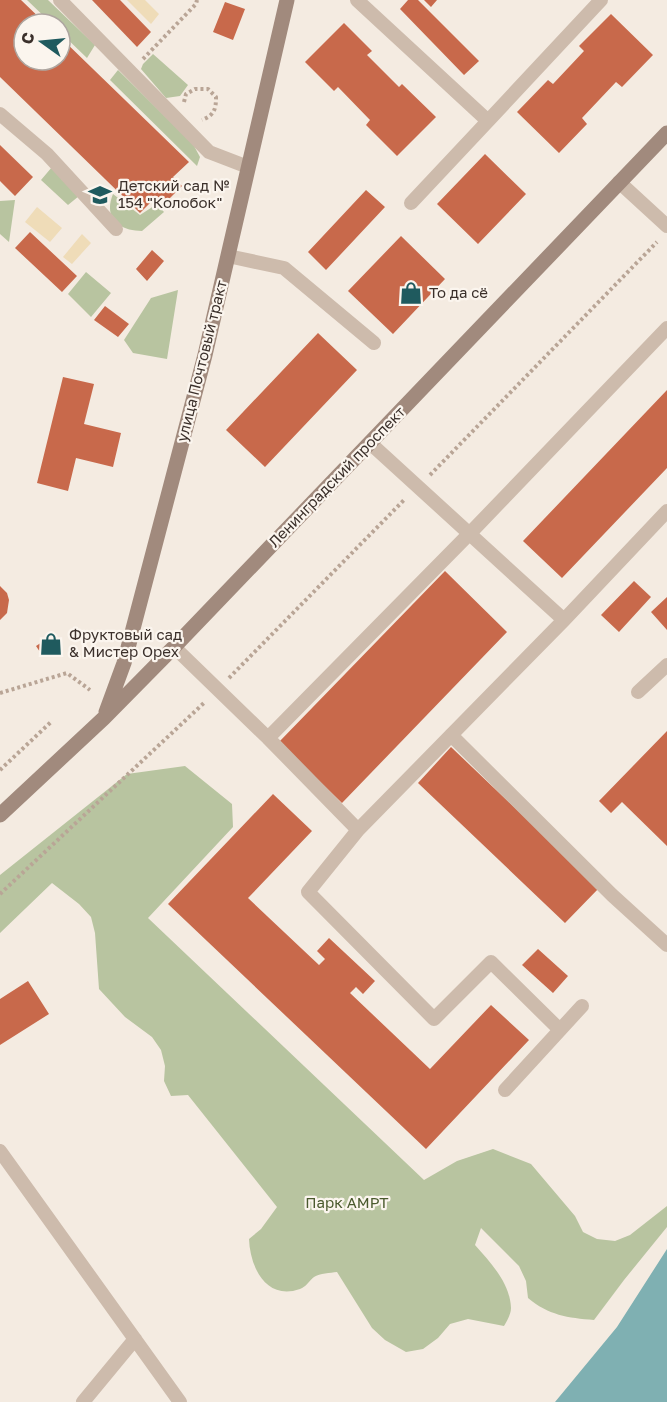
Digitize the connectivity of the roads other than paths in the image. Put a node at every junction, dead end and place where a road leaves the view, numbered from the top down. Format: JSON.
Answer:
{"nodes":[{"id":1,"x":60,"y":0,"type":"edge"},
{"id":2,"x":287,"y":0,"type":"edge"},
{"id":3,"x":357,"y":0,"type":"edge"},
{"id":4,"x":601,"y":0,"type":"edge"},
{"id":5,"x":0,"y":114,"type":"edge"},
{"id":6,"x":488,"y":121,"type":"junction"},
{"id":7,"x":667,"y":133,"type":"edge"},
{"id":8,"x":248,"y":167,"type":"junction"},
{"id":9,"x":619,"y":182,"type":"junction"},
{"id":10,"x":411,"y":203,"type":"dead end"},
{"id":11,"x":667,"y":226,"type":"edge"},
{"id":12,"x":116,"y":229,"type":"dead end"},
{"id":13,"x":228,"y":256,"type":"junction"},
{"id":14,"x":667,"y":328,"type":"edge"},
{"id":15,"x":374,"y":343,"type":"dead end"},
{"id":16,"x":370,"y":443,"type":"junction"},
{"id":17,"x":667,"y":511,"type":"edge"},
{"id":18,"x":470,"y":534,"type":"junction"},
{"id":19,"x":564,"y":620,"type":"junction"},
{"id":20,"x":174,"y":647,"type":"junction"},
{"id":21,"x":667,"y":665,"type":"edge"},
{"id":22,"x":638,"y":692,"type":"dead end"},
{"id":23,"x":104,"y":718,"type":"junction"},
{"id":24,"x":451,"y":735,"type":"junction"},
{"id":25,"x":268,"y":738,"type":"junction"},
{"id":26,"x":0,"y":815,"type":"edge"},
{"id":27,"x":358,"y":830,"type":"junction"},
{"id":28,"x":667,"y":945,"type":"edge"},
{"id":29,"x":582,"y":1006,"type":"dead end"},
{"id":30,"x":560,"y":1030,"type":"junction"},
{"id":31,"x":505,"y":1090,"type":"dead end"},
{"id":32,"x":0,"y":1151,"type":"edge"},
{"id":33,"x":135,"y":1339,"type":"junction"},
{"id":34,"x":83,"y":1402,"type":"edge"},
{"id":35,"x":180,"y":1402,"type":"edge"}],
"edges":[{"from":1,"to":8,"type":"lane"},
{"from":2,"to":8,"type":"main road","name":"улица Почтовый тракт"},
{"from":3,"to":6,"type":"lane"},
{"from":4,"to":6,"type":"lane"},
{"from":5,"to":12,"type":"lane"},
{"from":6,"to":10,"type":"lane"},
{"from":7,"to":9,"type":"main road","name":"Ленинградский проспект"},
{"from":8,"to":13,"type":"main road","name":"улица Почтовый тракт"},
{"from":9,"to":11,"type":"lane"},
{"from":9,"to":16,"type":"main road","name":"Ленинградский проспект"},
{"from":13,"to":15,"type":"lane"},
{"from":13,"to":23,"type":"main road","name":"улица Почтовый тракт"},
{"from":14,"to":18,"type":"lane"},
{"from":16,"to":18,"type":"lane"},
{"from":16,"to":20,"type":"main road","name":"Ленинградский проспект"},
{"from":17,"to":19,"type":"lane"},
{"from":18,"to":19,"type":"lane"},
{"from":18,"to":25,"type":"lane"},
{"from":19,"to":24,"type":"lane"},
{"from":20,"to":23,"type":"main road","name":"Ленинградский проспект"},
{"from":20,"to":25,"type":"lane"},
{"from":21,"to":22,"type":"lane"},
{"from":23,"to":26,"type":"main road","name":"Ленинградский проспект"},
{"from":24,"to":27,"type":"lane"},
{"from":24,"to":28,"type":"lane"},
{"from":25,"to":27,"type":"lane"},
{"from":27,"to":30,"type":"lane"},
{"from":29,"to":30,"type":"lane"},
{"from":30,"to":31,"type":"lane"},
{"from":32,"to":33,"type":"lane"},
{"from":33,"to":34,"type":"lane"},
{"from":33,"to":35,"type":"lane"}]}
